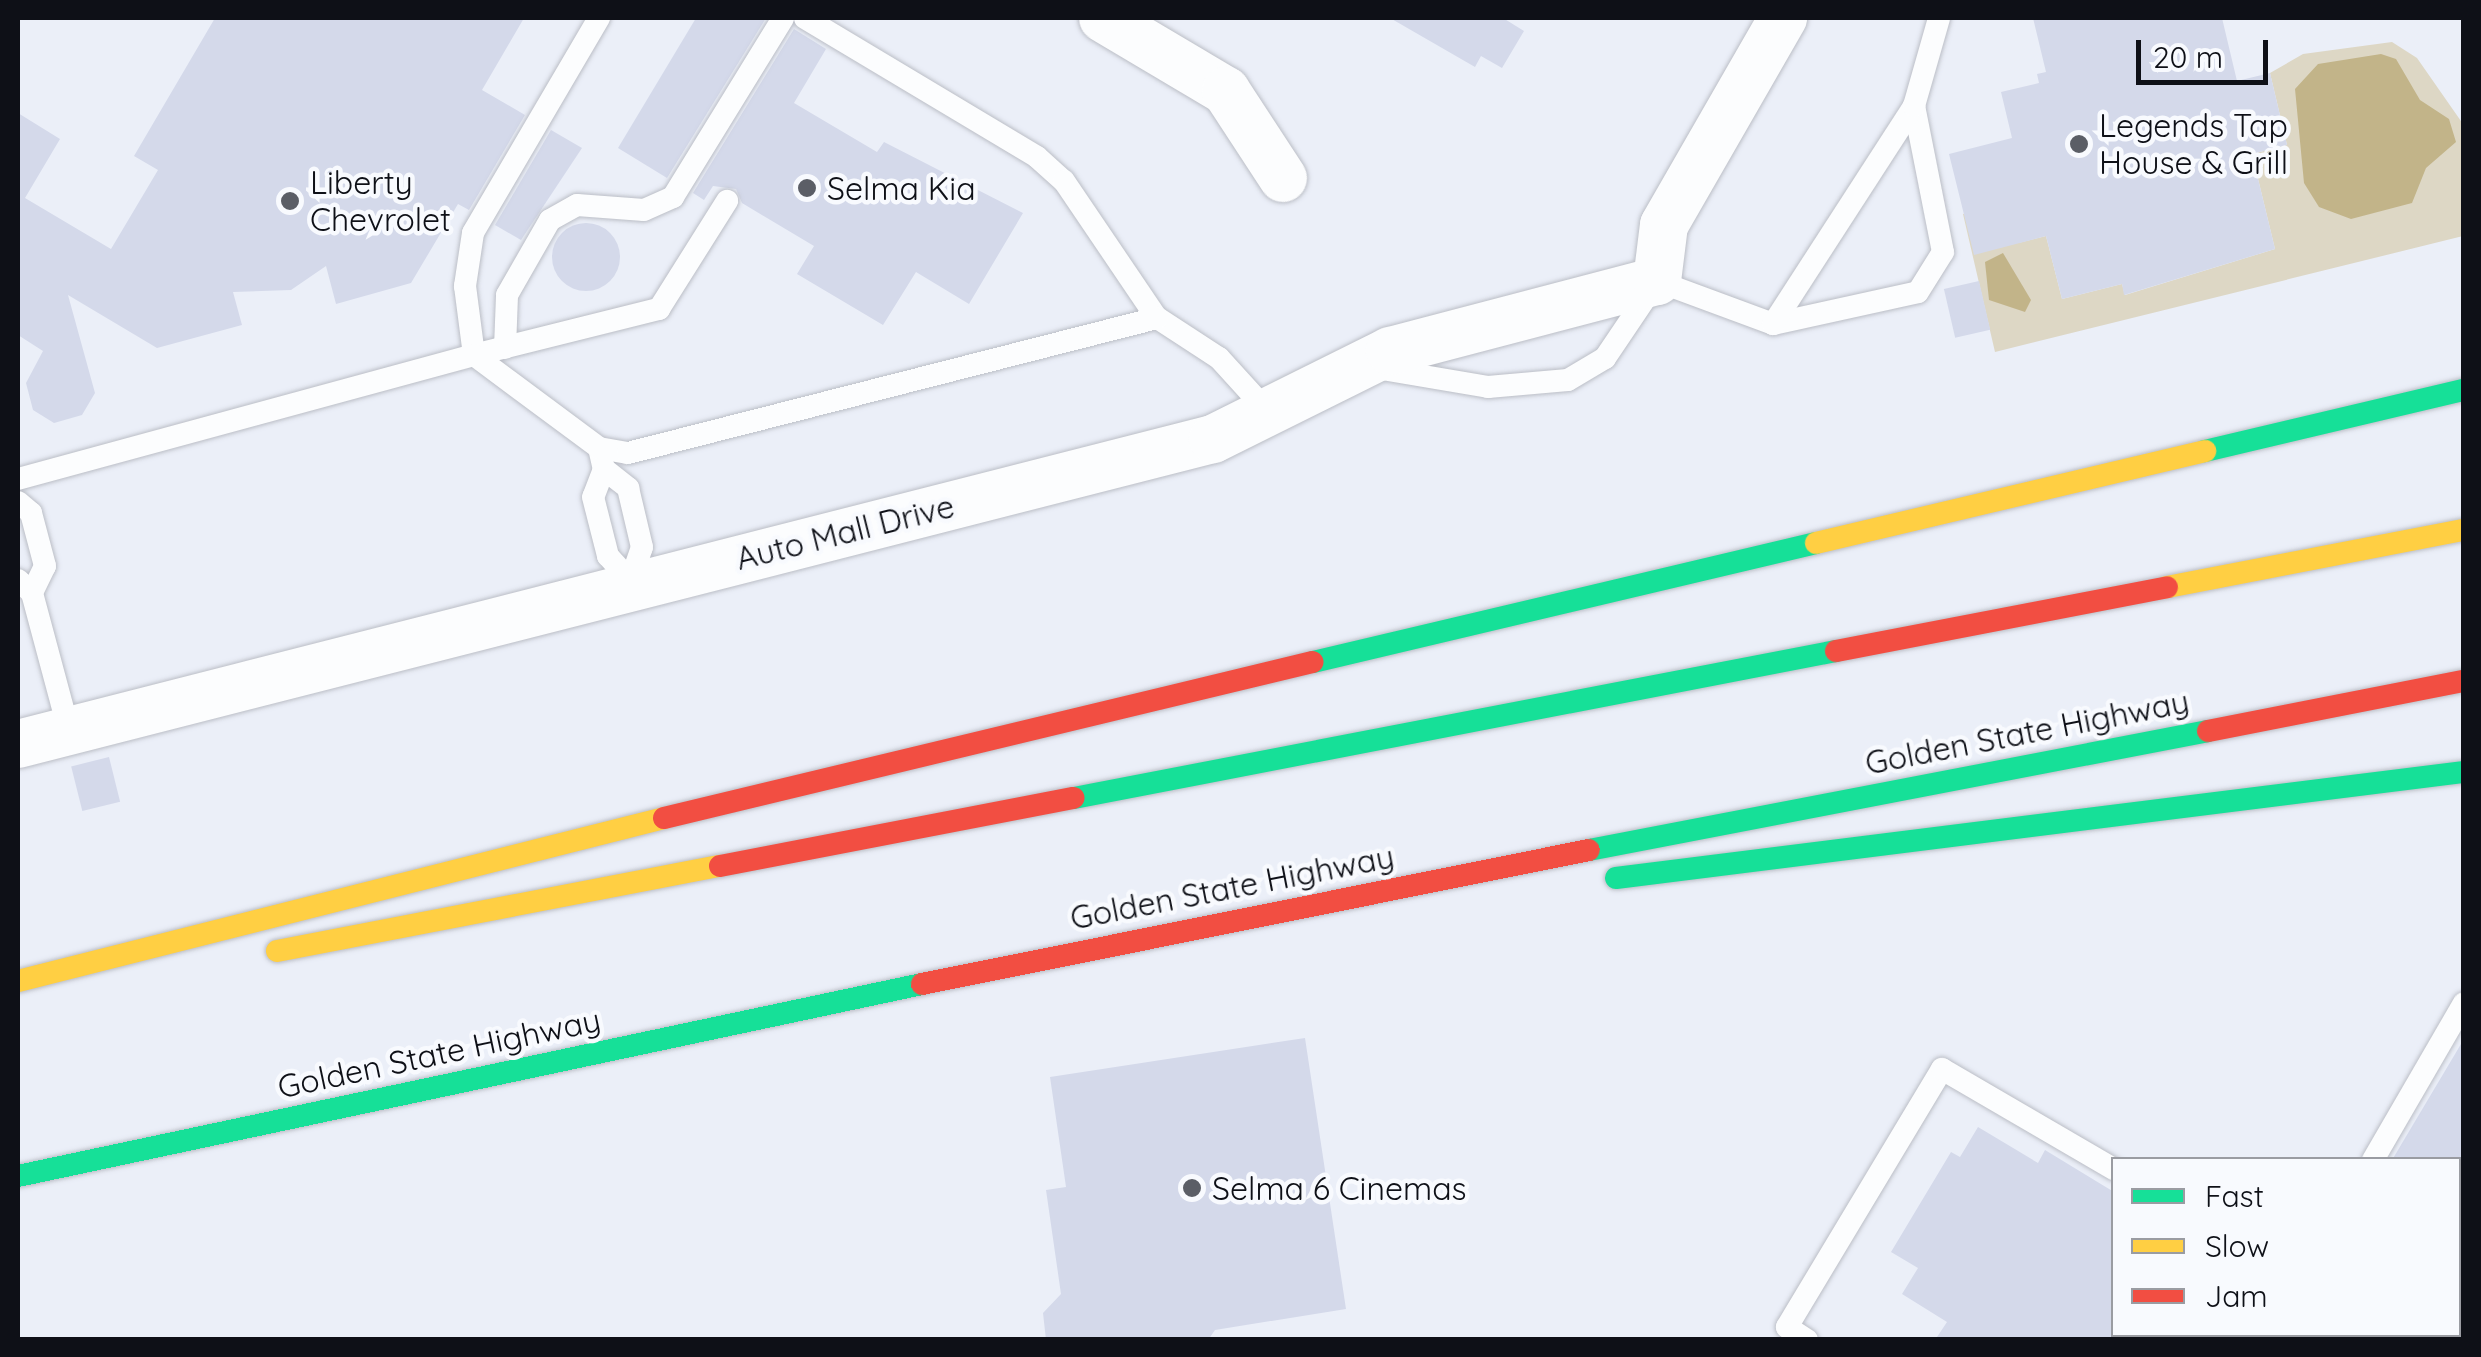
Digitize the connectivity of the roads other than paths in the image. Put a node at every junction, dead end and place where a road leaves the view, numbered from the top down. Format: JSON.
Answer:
{"nodes":[{"id":1,"x":599,"y":18,"type":"edge"},
{"id":2,"x":783,"y":18,"type":"edge"},
{"id":3,"x":805,"y":18,"type":"edge"},
{"id":4,"x":1103,"y":18,"type":"edge"},
{"id":5,"x":1939,"y":18,"type":"edge"},
{"id":6,"x":1772,"y":28,"type":"edge"},
{"id":7,"x":1914,"y":106,"type":"junction"},
{"id":8,"x":1283,"y":178,"type":"dead end"},
{"id":9,"x":727,"y":202,"type":"dead end"},
{"id":10,"x":1657,"y":281,"type":"junction"},
{"id":11,"x":1156,"y":318,"type":"junction"},
{"id":12,"x":1774,"y":324,"type":"junction"},
{"id":13,"x":505,"y":348,"type":"junction"},
{"id":14,"x":474,"y":355,"type":"junction"},
{"id":15,"x":1325,"y":380,"type":"junction"},
{"id":16,"x":2464,"y":390,"type":"edge"},
{"id":17,"x":1269,"y":413,"type":"junction"},
{"id":18,"x":601,"y":458,"type":"junction"},
{"id":19,"x":18,"y":479,"type":"edge"},
{"id":20,"x":18,"y":502,"type":"edge"},
{"id":21,"x":2464,"y":530,"type":"edge"},
{"id":22,"x":633,"y":581,"type":"junction"},
{"id":23,"x":25,"y":586,"type":"edge"},
{"id":24,"x":2464,"y":681,"type":"edge"},
{"id":25,"x":69,"y":730,"type":"junction"},
{"id":26,"x":18,"y":744,"type":"edge"},
{"id":27,"x":2464,"y":772,"type":"edge"},
{"id":28,"x":1591,"y":881,"type":"dead end"},
{"id":29,"x":1532,"y":888,"type":"dead end"},
{"id":30,"x":1181,"y":929,"type":"junction"},
{"id":31,"x":252,"y":956,"type":"dead end"},
{"id":32,"x":135,"y":978,"type":"dead end"},
{"id":33,"x":18,"y":981,"type":"edge"},
{"id":34,"x":18,"y":1001,"type":"edge"},
{"id":35,"x":2464,"y":1003,"type":"edge"},
{"id":36,"x":2375,"y":1157,"type":"edge"},
{"id":37,"x":2111,"y":1166,"type":"edge"},
{"id":38,"x":18,"y":1176,"type":"edge"},
{"id":39,"x":1807,"y":1340,"type":"edge"}],
"edges":[{"from":1,"to":14,"type":"lane"},
{"from":2,"to":13,"type":"lane"},
{"from":3,"to":11,"type":"lane"},
{"from":4,"to":8,"type":"street"},
{"from":5,"to":7,"type":"lane"},
{"from":6,"to":10,"type":"street"},
{"from":7,"to":12,"type":"lane"},
{"from":7,"to":12,"type":"lane"},
{"from":9,"to":13,"type":"lane"},
{"from":10,"to":12,"type":"lane"},
{"from":10,"to":15,"type":"street","name":"Auto Mall Drive"},
{"from":10,"to":15,"type":"lane"},
{"from":11,"to":17,"type":"lane"},
{"from":11,"to":18,"type":"lane"},
{"from":13,"to":14,"type":"lane"},
{"from":14,"to":18,"type":"lane"},
{"from":14,"to":19,"type":"lane"},
{"from":15,"to":17,"type":"street","name":"Auto Mall Drive"},
{"from":16,"to":33,"type":"highway"},
{"from":17,"to":22,"type":"street","name":"Auto Mall Drive"},
{"from":18,"to":22,"type":"lane"},
{"from":18,"to":22,"type":"lane"},
{"from":20,"to":23,"type":"lane"},
{"from":21,"to":31,"type":"highway"},
{"from":22,"to":25,"type":"street","name":"Auto Mall Drive"},
{"from":23,"to":25,"type":"lane"},
{"from":24,"to":30,"type":"highway","name":"Golden State Highway"},
{"from":25,"to":26,"type":"street","name":"Auto Mall Drive"},
{"from":27,"to":28,"type":"highway"},
{"from":29,"to":30,"type":"highway"},
{"from":30,"to":38,"type":"highway","name":"Golden State Highway"},
{"from":32,"to":34,"type":"highway"},
{"from":35,"to":36,"type":"lane"},
{"from":37,"to":39,"type":"lane"}]}
